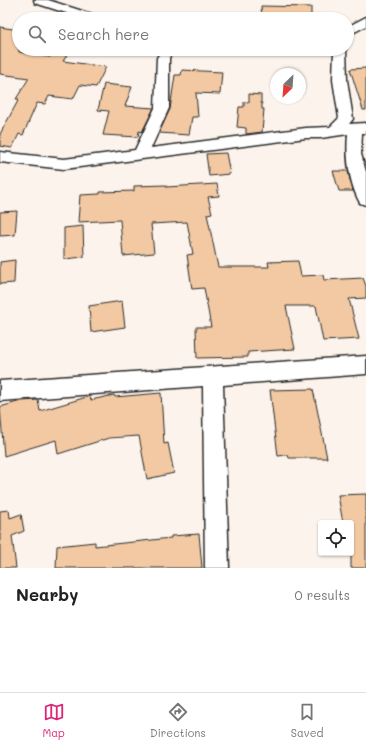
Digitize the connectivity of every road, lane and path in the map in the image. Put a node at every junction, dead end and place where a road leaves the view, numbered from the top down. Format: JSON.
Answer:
{"nodes":[{"id":1,"x":39,"y":1,"type":"dead end"},
{"id":2,"x":74,"y":12,"type":"edge"},
{"id":3,"x":366,"y":21,"type":"edge"},
{"id":4,"x":354,"y":28,"type":"edge"},
{"id":5,"x":164,"y":56,"type":"edge"},
{"id":6,"x":340,"y":56,"type":"edge"},
{"id":7,"x":360,"y":128,"type":"edge"},
{"id":8,"x":334,"y":132,"type":"junction"},
{"id":9,"x":141,"y":153,"type":"junction"},
{"id":10,"x":0,"y":157,"type":"edge"},
{"id":11,"x":366,"y":199,"type":"edge"},
{"id":12,"x":366,"y":365,"type":"edge"},
{"id":13,"x":214,"y":376,"type":"junction"},
{"id":14,"x":0,"y":391,"type":"edge"},
{"id":15,"x":217,"y":568,"type":"edge"}],
"edges":[{"from":1,"to":2,"type":"street"},
{"from":3,"to":4,"type":"street"},
{"from":5,"to":9,"type":"street"},
{"from":6,"to":8,"type":"street"},
{"from":7,"to":8,"type":"street"},
{"from":7,"to":11,"type":"street"},
{"from":8,"to":9,"type":"street"},
{"from":9,"to":10,"type":"street"},
{"from":12,"to":13,"type":"street"},
{"from":13,"to":14,"type":"street"},
{"from":13,"to":15,"type":"street"}]}
